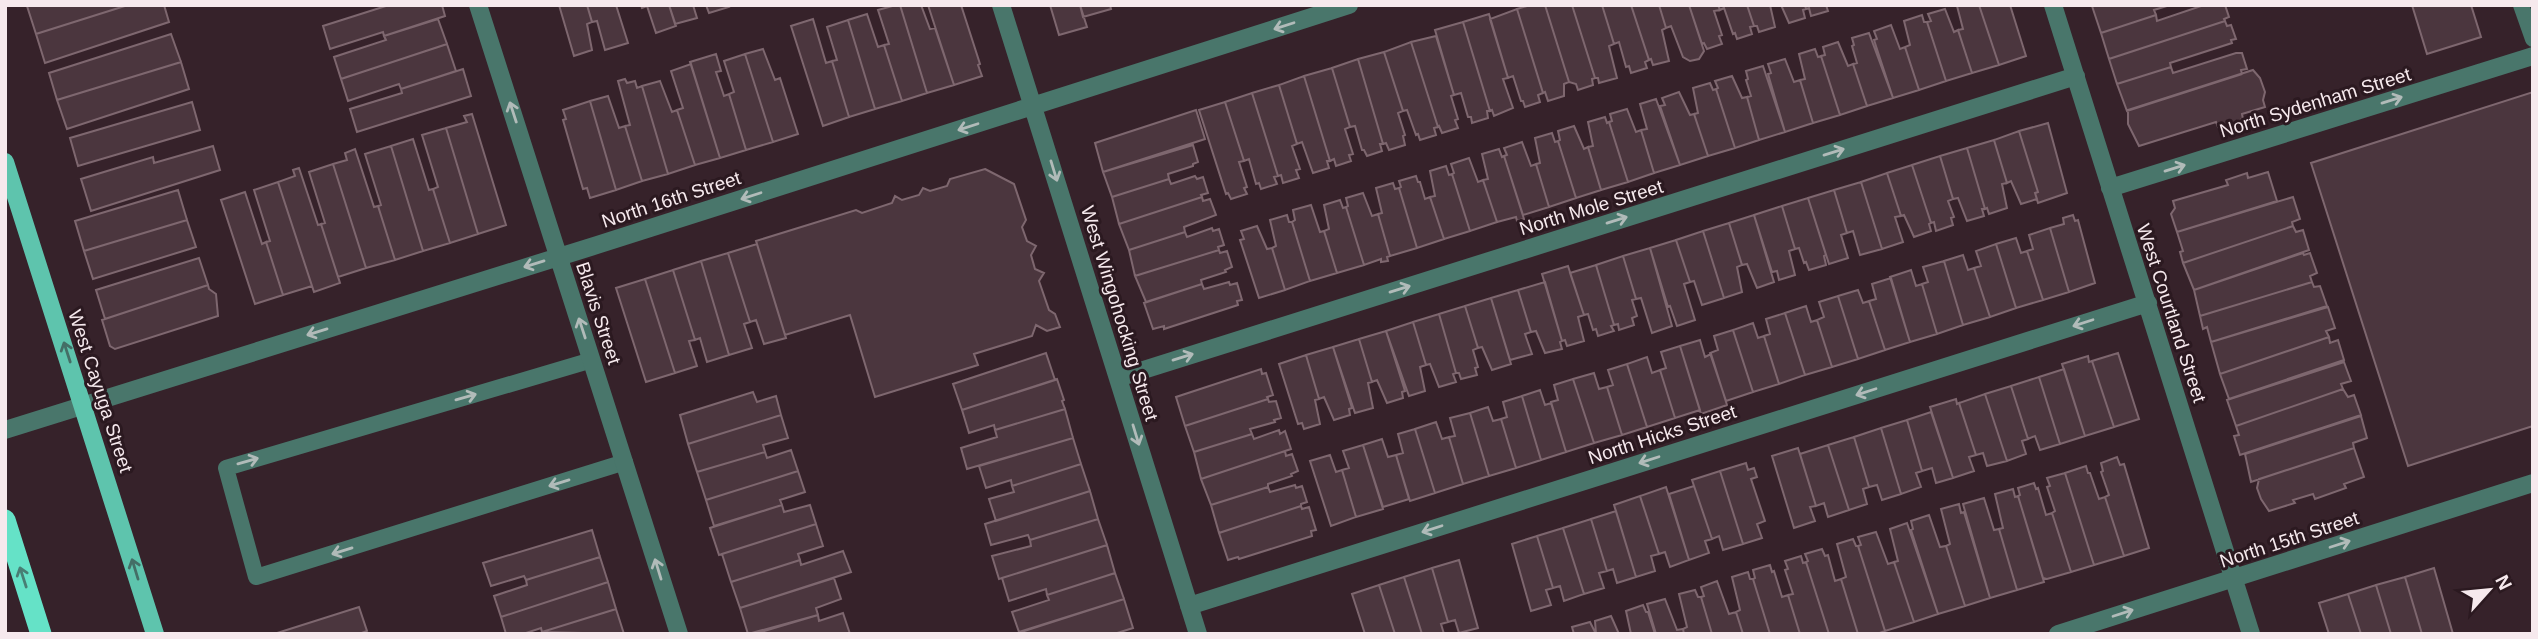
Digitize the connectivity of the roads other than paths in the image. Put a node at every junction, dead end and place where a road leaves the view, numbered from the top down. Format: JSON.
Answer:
{"nodes":[{"id":1,"x":478,"y":5,"type":"edge"},
{"id":2,"x":1001,"y":5,"type":"edge"},
{"id":3,"x":1349,"y":5,"type":"edge"},
{"id":4,"x":2053,"y":5,"type":"edge"},
{"id":5,"x":2521,"y":5,"type":"edge"},
{"id":6,"x":2533,"y":38,"type":"edge"},
{"id":7,"x":2533,"y":56,"type":"edge"},
{"id":8,"x":2076,"y":76,"type":"junction"},
{"id":9,"x":1033,"y":106,"type":"junction"},
{"id":10,"x":5,"y":162,"type":"edge"},
{"id":11,"x":2110,"y":188,"type":"junction"},
{"id":12,"x":560,"y":257,"type":"junction"},
{"id":13,"x":2148,"y":303,"type":"junction"},
{"id":14,"x":592,"y":360,"type":"junction"},
{"id":15,"x":1118,"y":378,"type":"junction"},
{"id":16,"x":83,"y":405,"type":"junction"},
{"id":17,"x":5,"y":430,"type":"edge"},
{"id":18,"x":625,"y":463,"type":"junction"},
{"id":19,"x":2533,"y":483,"type":"edge"},
{"id":20,"x":5,"y":520,"type":"edge"},
{"id":21,"x":2234,"y":578,"type":"junction"},
{"id":22,"x":1189,"y":606,"type":"junction"},
{"id":23,"x":41,"y":634,"type":"edge"},
{"id":24,"x":155,"y":634,"type":"edge"},
{"id":25,"x":678,"y":634,"type":"edge"},
{"id":26,"x":1198,"y":634,"type":"edge"},
{"id":27,"x":2058,"y":634,"type":"edge"},
{"id":28,"x":2251,"y":634,"type":"edge"}],
"edges":[{"from":12,"to":1,"type":"street","name":"Blavis Street","one_way":true},
{"from":2,"to":9,"type":"street","name":"West Wingohocking Street"},
{"from":3,"to":9,"type":"street","name":"North 16th Street","one_way":true},
{"from":4,"to":8,"type":"street","name":"West Courtland Street"},
{"from":5,"to":6,"type":"lane"},
{"from":11,"to":7,"type":"street","name":"North Sydenham Street","one_way":true},
{"from":8,"to":11,"type":"street","name":"West Courtland Street"},
{"from":15,"to":8,"type":"street","name":"North Mole Street","one_way":true},
{"from":9,"to":12,"type":"street","name":"North 16th Street","one_way":true},
{"from":9,"to":15,"type":"street","name":"West Wingohocking Street","one_way":true},
{"from":16,"to":10,"type":"main road","name":"West Cayuga Street","one_way":true},
{"from":11,"to":13,"type":"street","name":"West Courtland Street"},
{"from":14,"to":12,"type":"street","name":"Blavis Street","one_way":true},
{"from":12,"to":16,"type":"street","name":"North 16th Street","one_way":true},
{"from":13,"to":21,"type":"street","name":"West Courtland Street"},
{"from":13,"to":22,"type":"street","name":"North Hicks Street","one_way":true},
{"from":14,"to":18,"type":"street","name":"Blavis Street"},
{"from":18,"to":14,"type":"lane","one_way":true},
{"from":15,"to":22,"type":"street","name":"West Wingohocking Street","one_way":true},
{"from":16,"to":17,"type":"street","name":"North 16th Street"},
{"from":24,"to":16,"type":"main road","name":"West Cayuga Street","one_way":true},
{"from":25,"to":18,"type":"street","name":"Blavis Street","one_way":true},
{"from":21,"to":19,"type":"street","name":"North 15th Street","one_way":true},
{"from":23,"to":20,"type":"highway","one_way":true},
{"from":27,"to":21,"type":"street","name":"North 15th Street","one_way":true},
{"from":21,"to":28,"type":"street","name":"West Courtland Street"},
{"from":22,"to":26,"type":"street","name":"West Wingohocking Street"}]}
